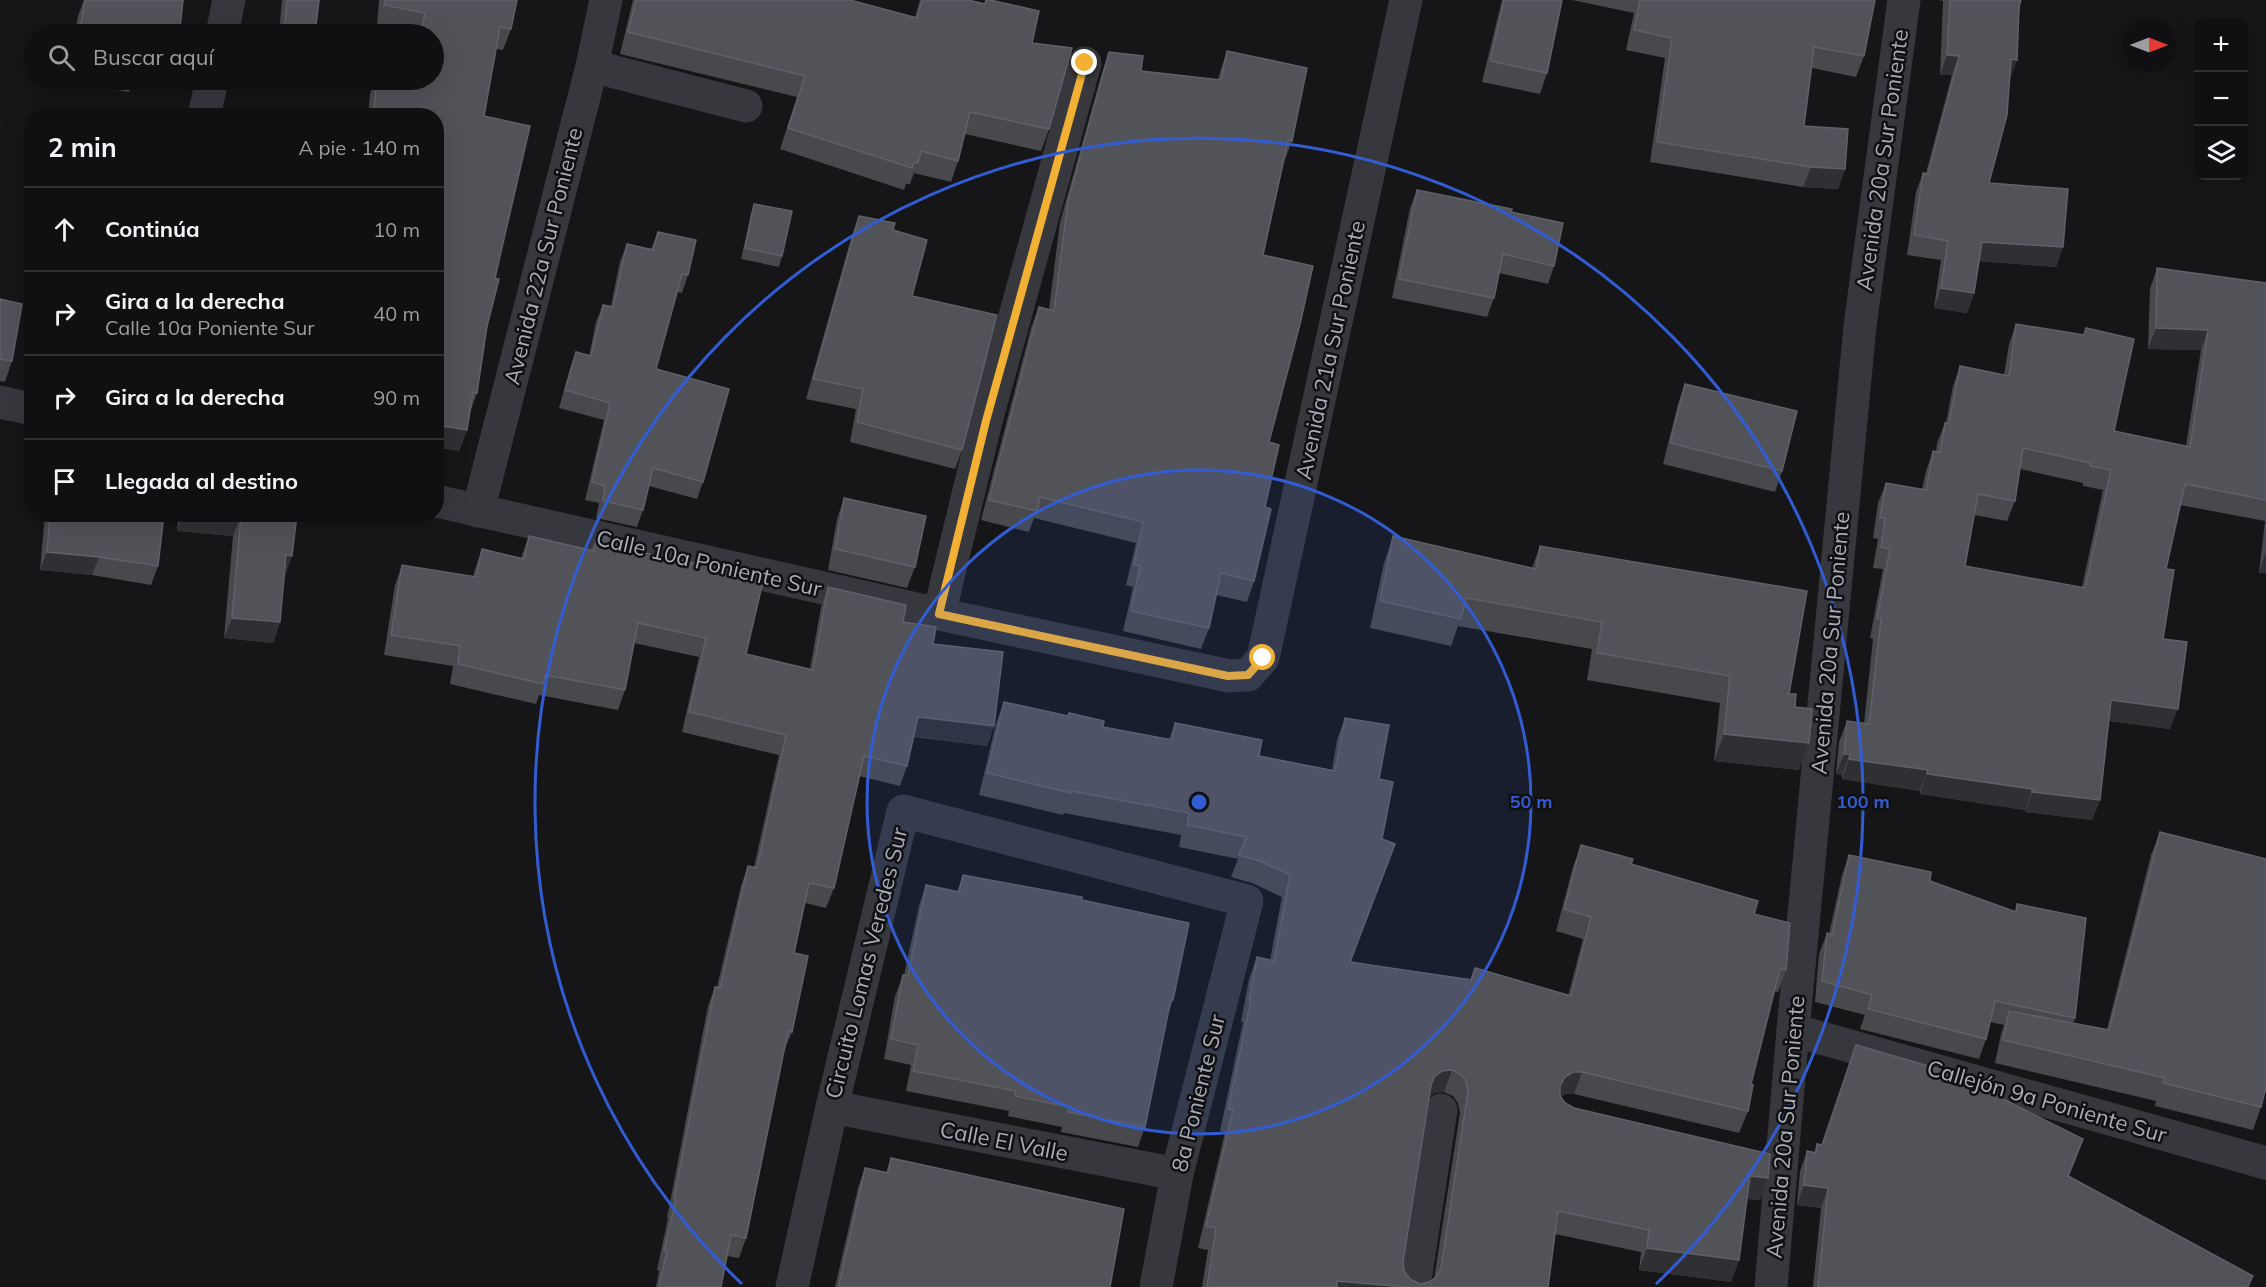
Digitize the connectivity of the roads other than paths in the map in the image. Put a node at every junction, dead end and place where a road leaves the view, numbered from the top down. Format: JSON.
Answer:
{"nodes":[{"id":1,"x":230,"y":0,"type":"edge"},
{"id":2,"x":606,"y":0,"type":"edge"},
{"id":3,"x":1406,"y":0,"type":"edge"},
{"id":4,"x":1904,"y":0,"type":"edge"},
{"id":5,"x":224,"y":24,"type":"edge"},
{"id":6,"x":1085,"y":63,"type":"dead end"},
{"id":7,"x":592,"y":66,"type":"junction"},
{"id":8,"x":210,"y":90,"type":"edge"},
{"id":9,"x":746,"y":106,"type":"dead end"},
{"id":10,"x":206,"y":108,"type":"edge"},
{"id":11,"x":0,"y":402,"type":"edge"},
{"id":12,"x":24,"y":407,"type":"edge"},
{"id":13,"x":444,"y":503,"type":"edge"},
{"id":14,"x":478,"y":511,"type":"junction"},
{"id":15,"x":939,"y":614,"type":"junction"},
{"id":16,"x":1228,"y":676,"type":"joint"},
{"id":17,"x":1247,"y":901,"type":"joint"},
{"id":18,"x":1793,"y":1030,"type":"junction"},
{"id":19,"x":831,"y":1107,"type":"junction"},
{"id":20,"x":1441,"y":1110,"type":"dead end"},
{"id":21,"x":1749,"y":1154,"type":"edge"},
{"id":22,"x":1783,"y":1162,"type":"junction"},
{"id":23,"x":2266,"y":1163,"type":"edge"},
{"id":24,"x":1177,"y":1174,"type":"junction"},
{"id":25,"x":792,"y":1287,"type":"edge"},
{"id":26,"x":1156,"y":1287,"type":"edge"},
{"id":27,"x":1414,"y":1287,"type":"edge"},
{"id":28,"x":1771,"y":1287,"type":"edge"}],
"edges":[{"from":1,"to":5,"type":"street"},
{"from":2,"to":7,"type":"street","name":"Avenida 22a Sur Poniente"},
{"from":3,"to":16,"type":"street","name":"Avenida 21a Sur Poniente"},
{"from":4,"to":18,"type":"street","name":"Avenida 20a Sur Poniente"},
{"from":6,"to":15,"type":"street"},
{"from":7,"to":9,"type":"street"},
{"from":7,"to":14,"type":"street","name":"Avenida 22a Sur Poniente"},
{"from":8,"to":10,"type":"street"},
{"from":11,"to":12,"type":"street"},
{"from":13,"to":14,"type":"street","name":"Calle 10a Poniente Sur"},
{"from":14,"to":15,"type":"street","name":"Calle 10a Poniente Sur"},
{"from":15,"to":16,"type":"street","name":"Calle 10a Poniente Sur"},
{"from":17,"to":19,"type":"street","name":"Circuito Lomas Veredes Sur"},
{"from":17,"to":24,"type":"street","name":"8a Poniente Sur"},
{"from":18,"to":22,"type":"street","name":"Avenida 20a Sur Poniente"},
{"from":18,"to":23,"type":"street","name":"Callejón 9a Poniente Sur"},
{"from":19,"to":24,"type":"street","name":"Calle El Valle"},
{"from":19,"to":25,"type":"street","name":"Circuito Lomas Veredes Sur"},
{"from":20,"to":27,"type":"street"},
{"from":21,"to":22,"type":"street"},
{"from":22,"to":28,"type":"street","name":"Avenida 20a Sur Poniente"},
{"from":24,"to":26,"type":"street","name":"8a Poniente Sur"}]}
